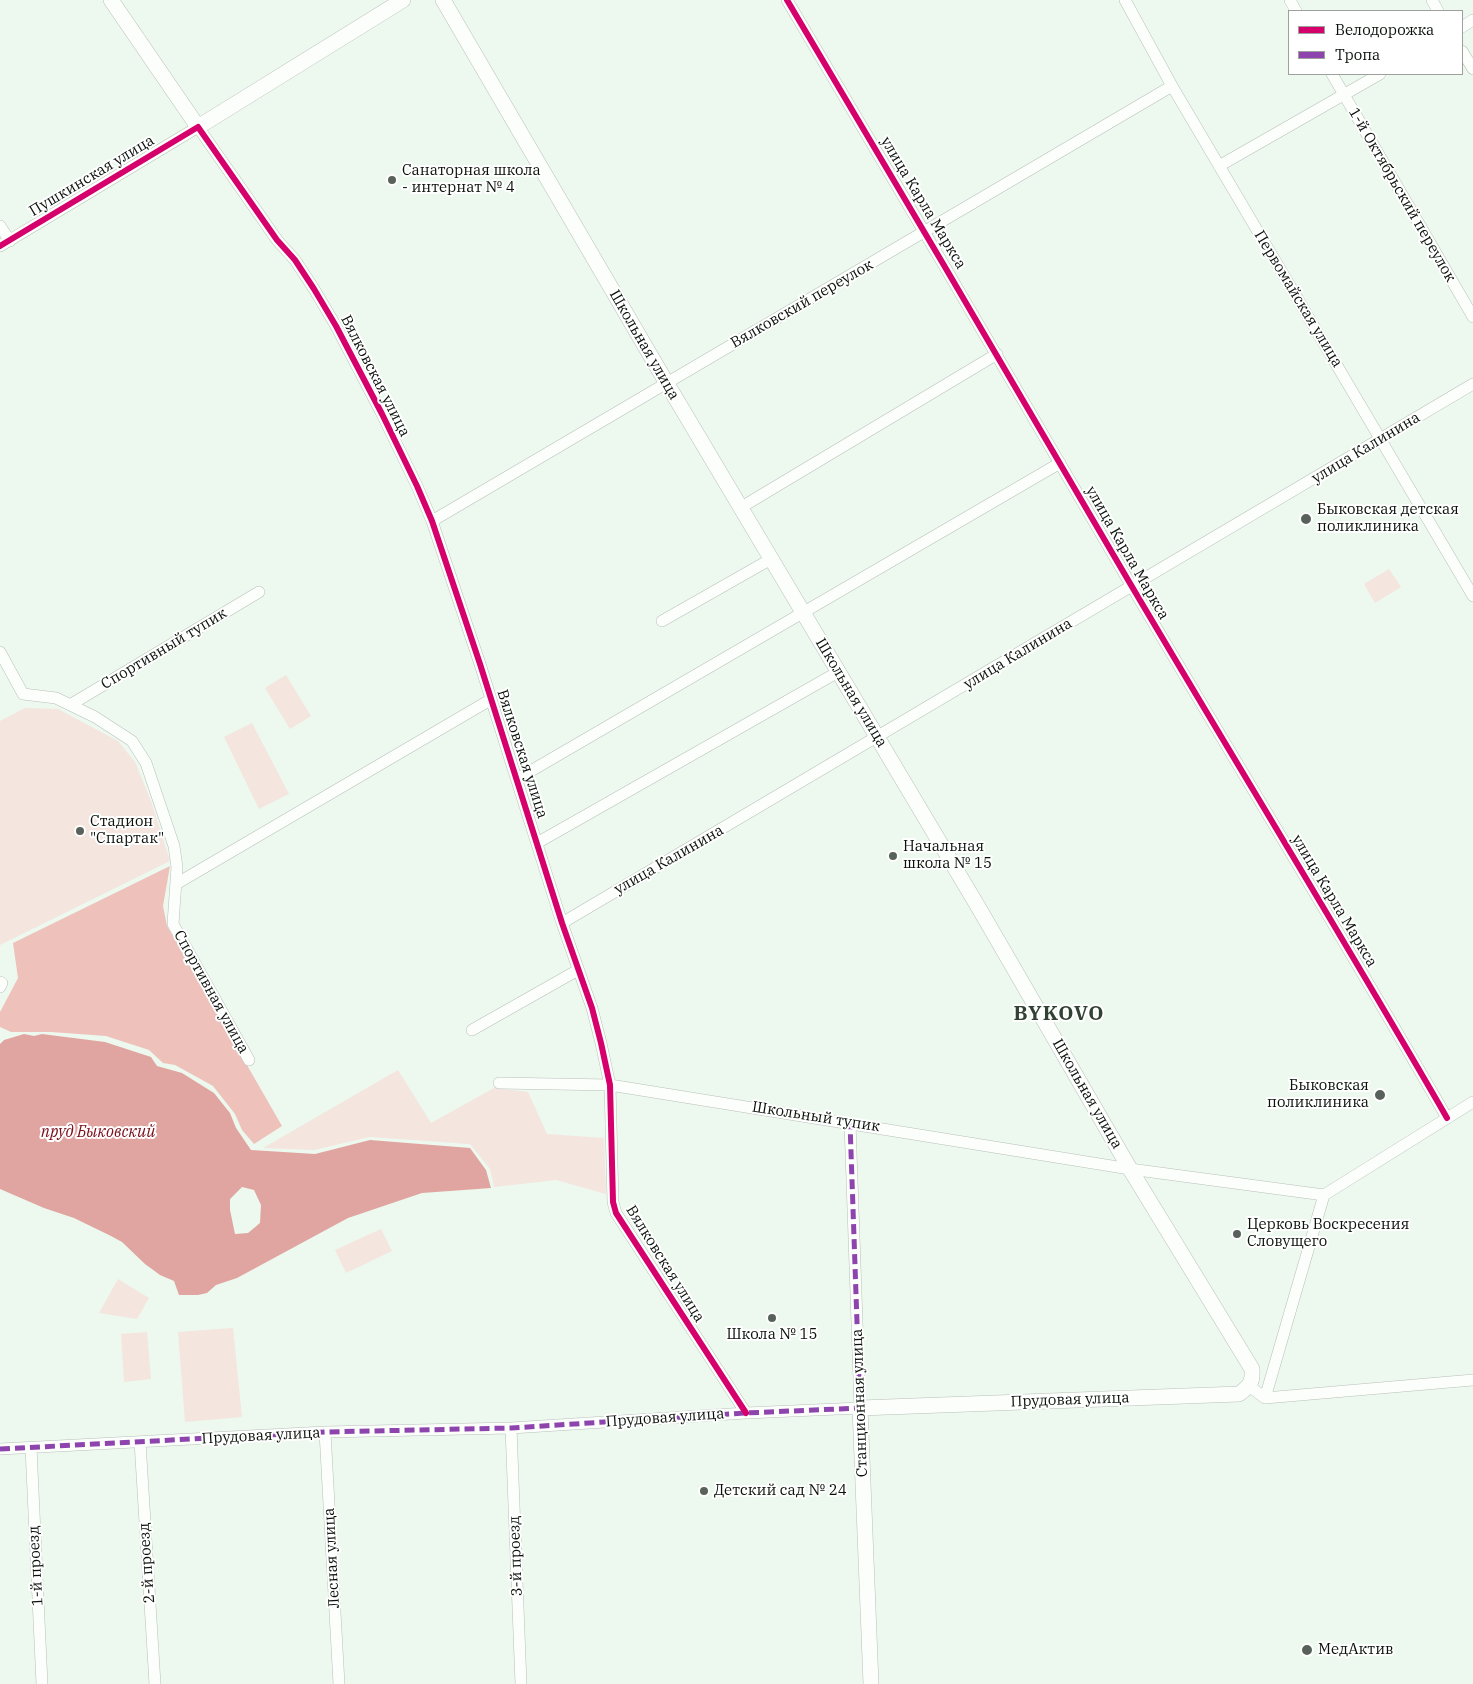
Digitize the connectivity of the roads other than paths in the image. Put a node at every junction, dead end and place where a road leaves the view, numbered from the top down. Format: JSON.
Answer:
{"nodes":[{"id":1,"x":111,"y":0,"type":"edge"},
{"id":2,"x":403,"y":0,"type":"edge"},
{"id":3,"x":442,"y":0,"type":"edge"},
{"id":4,"x":787,"y":0,"type":"edge"},
{"id":5,"x":1125,"y":0,"type":"edge"},
{"id":6,"x":1463,"y":53,"type":"edge"},
{"id":7,"x":1473,"y":69,"type":"edge"},
{"id":8,"x":1333,"y":75,"type":"edge"},
{"id":9,"x":1378,"y":75,"type":"edge"},
{"id":10,"x":1172,"y":86,"type":"junction"},
{"id":11,"x":1344,"y":95,"type":"junction"},
{"id":12,"x":198,"y":127,"type":"junction"},
{"id":13,"x":1219,"y":166,"type":"junction"},
{"id":14,"x":0,"y":226,"type":"edge"},
{"id":15,"x":926,"y":232,"type":"junction"},
{"id":16,"x":5,"y":244,"type":"edge"},
{"id":17,"x":1473,"y":317,"type":"edge"},
{"id":18,"x":996,"y":354,"type":"junction"},
{"id":19,"x":666,"y":382,"type":"junction"},
{"id":20,"x":1473,"y":384,"type":"edge"},
{"id":21,"x":1380,"y":439,"type":"junction"},
{"id":22,"x":1060,"y":463,"type":"junction"},
{"id":23,"x":740,"y":508,"type":"junction"},
{"id":24,"x":432,"y":521,"type":"junction"},
{"id":25,"x":771,"y":559,"type":"junction"},
{"id":26,"x":1132,"y":586,"type":"junction"},
{"id":27,"x":259,"y":592,"type":"dead end"},
{"id":28,"x":1473,"y":596,"type":"edge"},
{"id":29,"x":803,"y":612,"type":"junction"},
{"id":30,"x":662,"y":621,"type":"dead end"},
{"id":31,"x":0,"y":652,"type":"edge"},
{"id":32,"x":838,"y":672,"type":"junction"},
{"id":33,"x":490,"y":700,"type":"junction"},
{"id":34,"x":70,"y":705,"type":"junction"},
{"id":35,"x":877,"y":738,"type":"junction"},
{"id":36,"x":517,"y":779,"type":"junction"},
{"id":37,"x":537,"y":843,"type":"junction"},
{"id":38,"x":176,"y":884,"type":"junction"},
{"id":39,"x":562,"y":923,"type":"junction"},
{"id":40,"x":578,"y":970,"type":"junction"},
{"id":41,"x":0,"y":982,"type":"edge"},
{"id":42,"x":0,"y":987,"type":"edge"},
{"id":43,"x":472,"y":1030,"type":"dead end"},
{"id":44,"x":249,"y":1060,"type":"dead end"},
{"id":45,"x":499,"y":1083,"type":"dead end"},
{"id":46,"x":610,"y":1085,"type":"junction"},
{"id":47,"x":1473,"y":1102,"type":"edge"},
{"id":48,"x":1448,"y":1118,"type":"junction"},
{"id":49,"x":850,"y":1123,"type":"junction"},
{"id":50,"x":1130,"y":1169,"type":"junction"},
{"id":51,"x":1324,"y":1195,"type":"junction"},
{"id":52,"x":1473,"y":1380,"type":"edge"},
{"id":53,"x":1249,"y":1386,"type":"junction"},
{"id":54,"x":1265,"y":1398,"type":"junction"},
{"id":55,"x":860,"y":1408,"type":"junction"},
{"id":56,"x":746,"y":1412,"type":"junction"},
{"id":57,"x":512,"y":1428,"type":"junction"},
{"id":58,"x":325,"y":1432,"type":"junction"},
{"id":59,"x":140,"y":1442,"type":"junction"},
{"id":60,"x":31,"y":1448,"type":"junction"},
{"id":61,"x":0,"y":1449,"type":"edge"},
{"id":62,"x":42,"y":1684,"type":"edge"},
{"id":63,"x":155,"y":1684,"type":"edge"},
{"id":64,"x":339,"y":1684,"type":"edge"},
{"id":65,"x":521,"y":1684,"type":"edge"},
{"id":66,"x":871,"y":1684,"type":"edge"}],
"edges":[{"from":1,"to":12,"type":"main road","name":"Вялковская улица"},
{"from":2,"to":12,"type":"main road","name":"Пушкинская улица"},
{"from":3,"to":19,"type":"main road","name":"Школьная улица"},
{"from":4,"to":15,"type":"street","name":"улица Карла Маркса"},
{"from":5,"to":10,"type":"street","name":"Первомайская улица"},
{"from":6,"to":7,"type":"street"},
{"from":8,"to":11,"type":"street","name":"1-й Октябрьский переулок"},
{"from":9,"to":11,"type":"street"},
{"from":10,"to":13,"type":"street","name":"Первомайская улица"},
{"from":10,"to":15,"type":"street","name":"Вялковский переулок"},
{"from":11,"to":13,"type":"street"},
{"from":11,"to":17,"type":"street","name":"1-й Октябрьский переулок"},
{"from":12,"to":16,"type":"street","name":"Пушкинская улица"},
{"from":12,"to":24,"type":"street","name":"Вялковская улица"},
{"from":13,"to":21,"type":"street","name":"Первомайская улица"},
{"from":14,"to":16,"type":"street"},
{"from":15,"to":18,"type":"street","name":"улица Карла Маркса"},
{"from":15,"to":19,"type":"street","name":"Вялковский переулок"},
{"from":18,"to":22,"type":"street","name":"улица Карла Маркса"},
{"from":18,"to":23,"type":"street"},
{"from":19,"to":23,"type":"main road","name":"Школьная улица"},
{"from":19,"to":24,"type":"street","name":"Вялковский переулок"},
{"from":20,"to":21,"type":"street","name":"улица Калинина"},
{"from":21,"to":26,"type":"street","name":"улица Калинина"},
{"from":21,"to":28,"type":"street","name":"Первомайская улица"},
{"from":22,"to":26,"type":"street","name":"улица Карла Маркса"},
{"from":22,"to":29,"type":"street"},
{"from":23,"to":25,"type":"main road","name":"Школьная улица"},
{"from":24,"to":33,"type":"street","name":"Вялковская улица"},
{"from":25,"to":29,"type":"main road","name":"Школьная улица"},
{"from":25,"to":30,"type":"street"},
{"from":26,"to":35,"type":"street","name":"улица Калинина"},
{"from":26,"to":48,"type":"street","name":"улица Карла Маркса"},
{"from":27,"to":34,"type":"street","name":"Спортивный тупик"},
{"from":29,"to":32,"type":"main road","name":"Школьная улица"},
{"from":29,"to":36,"type":"street"},
{"from":31,"to":34,"type":"street","name":"Спортивная улица"},
{"from":32,"to":35,"type":"main road","name":"Школьная улица"},
{"from":32,"to":37,"type":"street"},
{"from":33,"to":36,"type":"street","name":"Вялковская улица"},
{"from":33,"to":38,"type":"street"},
{"from":34,"to":38,"type":"street","name":"Спортивная улица"},
{"from":35,"to":39,"type":"street","name":"улица Калинина"},
{"from":35,"to":50,"type":"main road","name":"Школьная улица"},
{"from":36,"to":37,"type":"street","name":"Вялковская улица"},
{"from":37,"to":39,"type":"street","name":"Вялковская улица"},
{"from":38,"to":44,"type":"street","name":"Спортивная улица"},
{"from":39,"to":40,"type":"street","name":"Вялковская улица"},
{"from":40,"to":43,"type":"street"},
{"from":40,"to":46,"type":"street","name":"Вялковская улица"},
{"from":41,"to":42,"type":"street"},
{"from":45,"to":46,"type":"street","name":"Школьный тупик"},
{"from":46,"to":49,"type":"street","name":"Школьный тупик"},
{"from":46,"to":56,"type":"street","name":"Вялковская улица"},
{"from":47,"to":48,"type":"street"},
{"from":48,"to":51,"type":"street"},
{"from":49,"to":50,"type":"street","name":"Школьный тупик"},
{"from":49,"to":55,"type":"street","name":"Станционная улица"},
{"from":50,"to":51,"type":"street","name":"Школьный тупик"},
{"from":50,"to":53,"type":"main road","name":"Школьная улица"},
{"from":51,"to":54,"type":"street"},
{"from":52,"to":54,"type":"street"},
{"from":53,"to":54,"type":"street"},
{"from":53,"to":55,"type":"main road","name":"Прудовая улица"},
{"from":55,"to":56,"type":"street","name":"Прудовая улица"},
{"from":55,"to":66,"type":"main road","name":"Станционная улица"},
{"from":56,"to":57,"type":"street","name":"Прудовая улица"},
{"from":57,"to":58,"type":"street","name":"Прудовая улица"},
{"from":57,"to":65,"type":"street","name":"3-й проезд"},
{"from":58,"to":59,"type":"street","name":"Прудовая улица"},
{"from":58,"to":64,"type":"street","name":"Лесная улица"},
{"from":59,"to":60,"type":"street","name":"Прудовая улица"},
{"from":59,"to":63,"type":"street","name":"2-й проезд"},
{"from":60,"to":61,"type":"street","name":"Прудовая улица"},
{"from":60,"to":62,"type":"street","name":"1-й проезд"}]}
